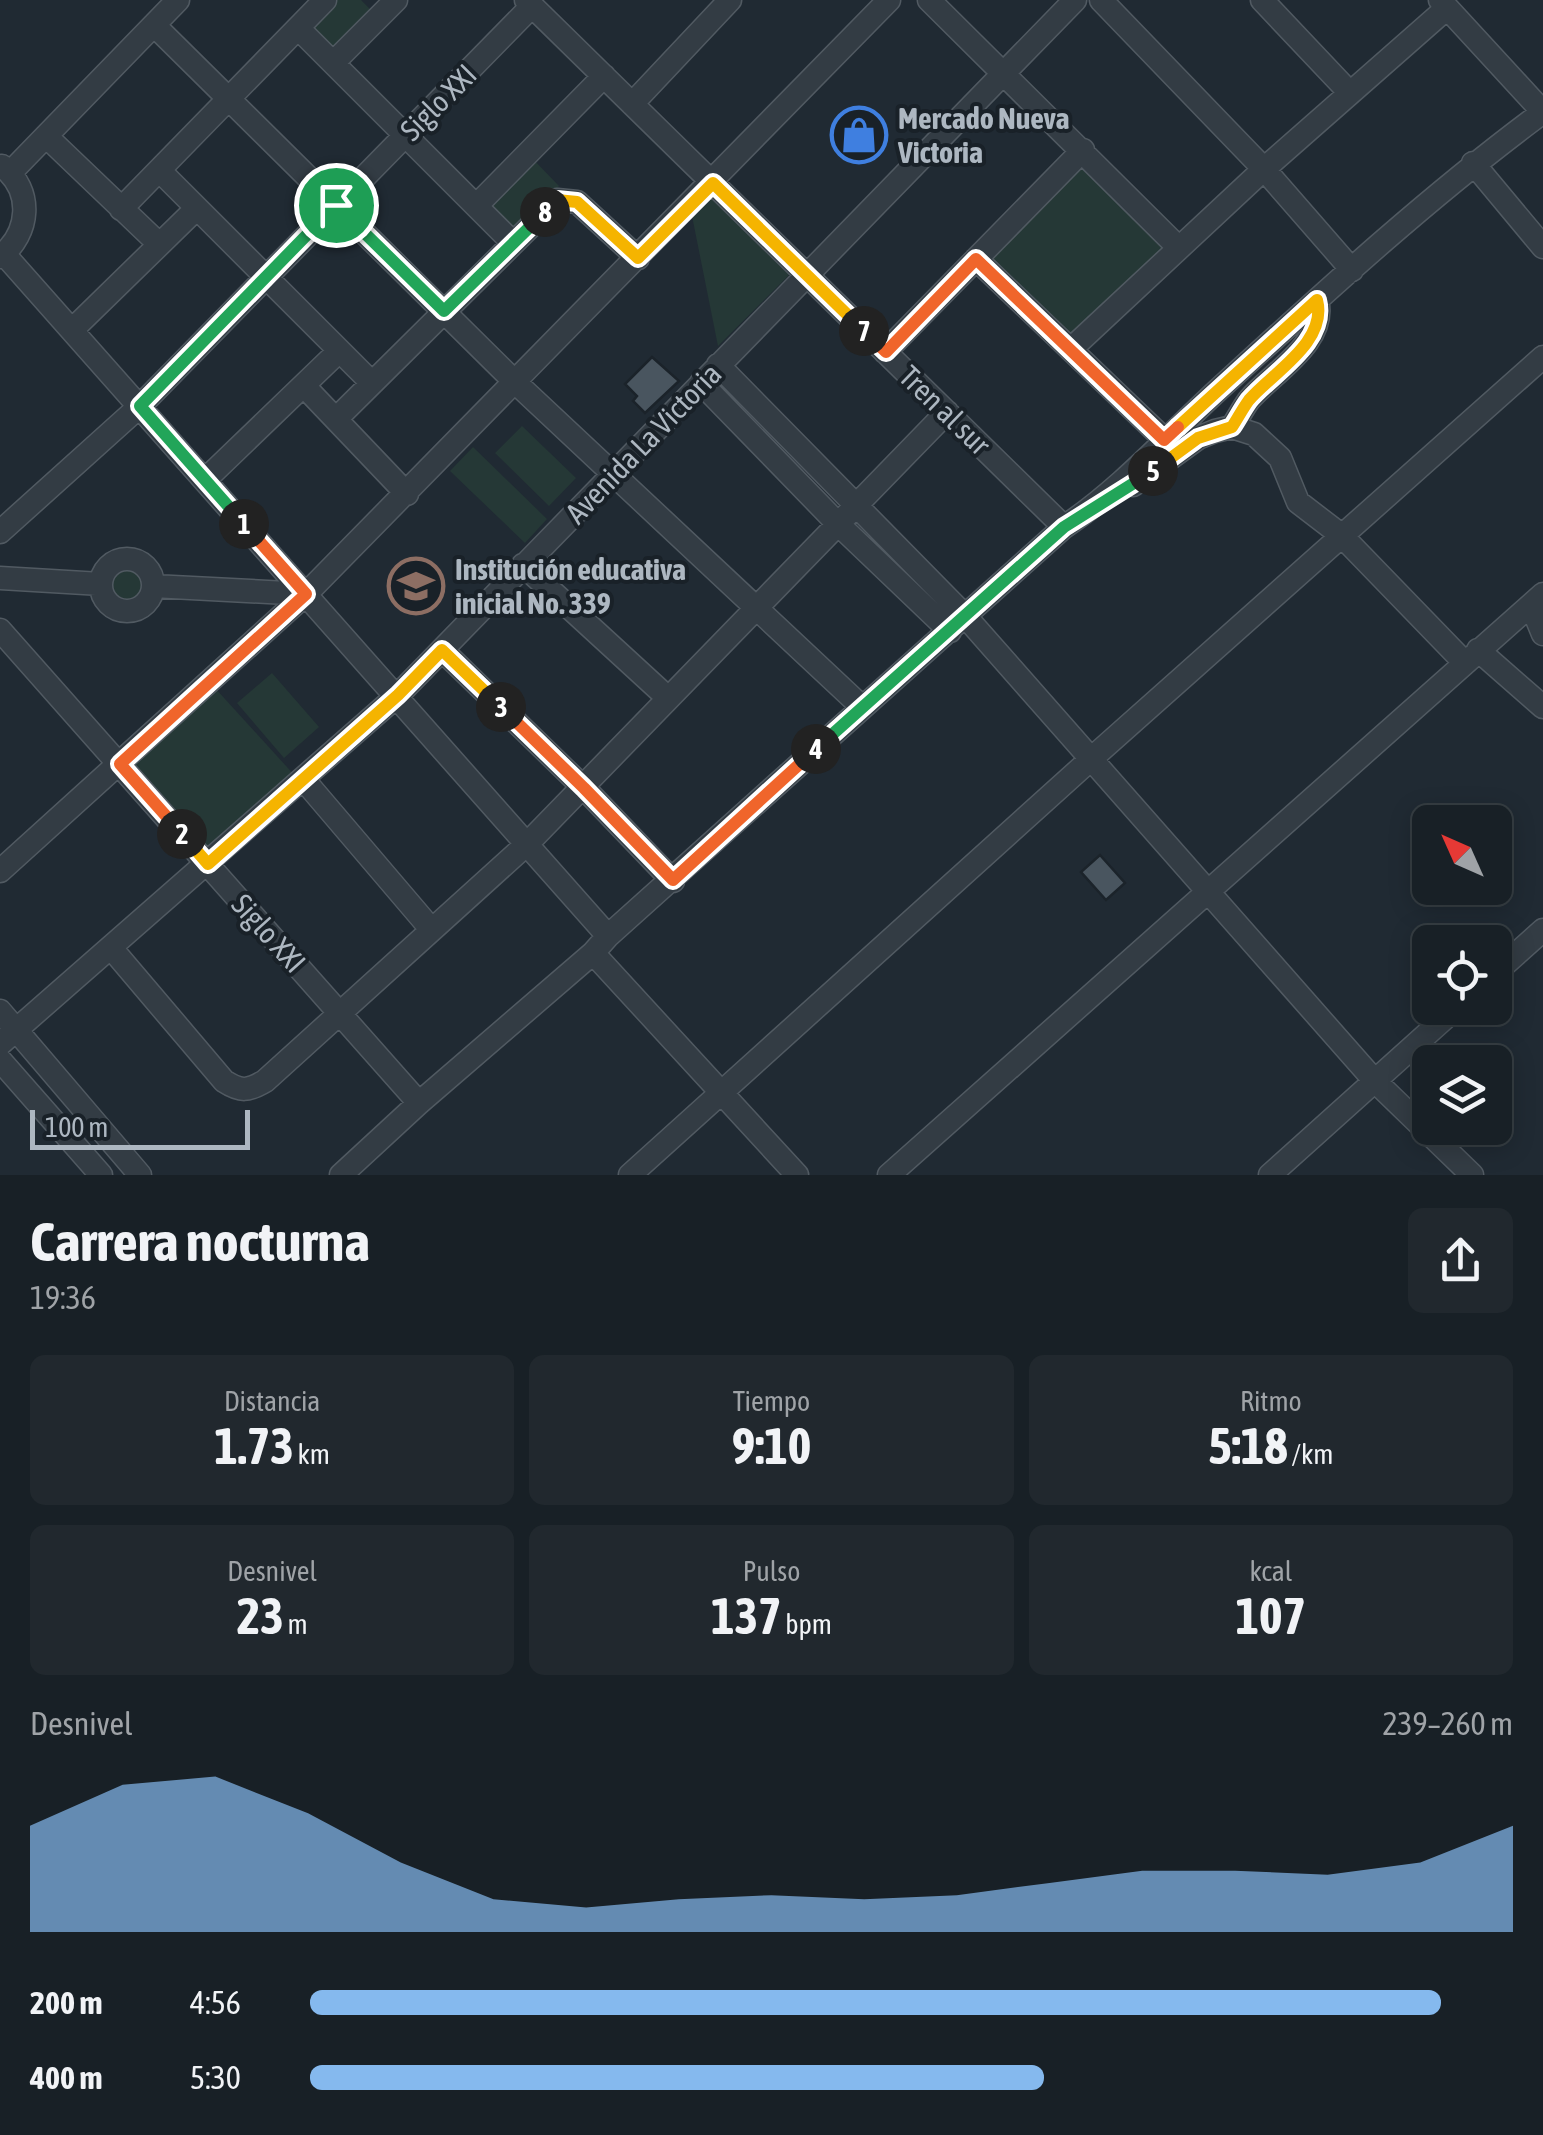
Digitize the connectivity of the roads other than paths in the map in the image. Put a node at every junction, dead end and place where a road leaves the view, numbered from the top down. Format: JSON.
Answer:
{"nodes":[{"id":1,"x":178,"y":0,"type":"edge"},
{"id":2,"x":325,"y":0,"type":"edge"},
{"id":3,"x":889,"y":0,"type":"edge"},
{"id":4,"x":929,"y":0,"type":"edge"},
{"id":5,"x":1075,"y":0,"type":"edge"},
{"id":6,"x":1101,"y":0,"type":"edge"},
{"id":7,"x":1262,"y":0,"type":"edge"},
{"id":8,"x":726,"y":1,"type":"edge"},
{"id":9,"x":529,"y":3,"type":"edge"},
{"id":10,"x":1444,"y":4,"type":"edge"},
{"id":11,"x":381,"y":5,"type":"edge"},
{"id":12,"x":154,"y":25,"type":"junction"},
{"id":13,"x":298,"y":28,"type":"junction"},
{"id":14,"x":334,"y":62,"type":"junction"},
{"id":15,"x":1004,"y":72,"type":"junction"},
{"id":16,"x":604,"y":76,"type":"junction"},
{"id":17,"x":1350,"y":94,"type":"junction"},
{"id":18,"x":228,"y":98,"type":"junction"},
{"id":19,"x":632,"y":104,"type":"junction"},
{"id":20,"x":407,"y":134,"type":"junction"},
{"id":21,"x":46,"y":136,"type":"junction"},
{"id":22,"x":1082,"y":150,"type":"junction"},
{"id":23,"x":1474,"y":164,"type":"junction"},
{"id":24,"x":5,"y":169,"type":"edge"},
{"id":25,"x":1264,"y":169,"type":"junction"},
{"id":26,"x":159,"y":170,"type":"junction"},
{"id":27,"x":713,"y":183,"type":"junction"},
{"id":28,"x":336,"y":205,"type":"junction"},
{"id":29,"x":477,"y":205,"type":"junction"},
{"id":30,"x":122,"y":208,"type":"junction"},
{"id":31,"x":197,"y":208,"type":"junction"},
{"id":32,"x":512,"y":242,"type":"junction"},
{"id":33,"x":160,"y":244,"type":"junction"},
{"id":34,"x":1543,"y":247,"type":"edge"},
{"id":35,"x":1179,"y":248,"type":"junction"},
{"id":36,"x":2,"y":256,"type":"edge"},
{"id":37,"x":638,"y":258,"type":"junction"},
{"id":38,"x":976,"y":259,"type":"junction"},
{"id":39,"x":1352,"y":270,"type":"junction"},
{"id":40,"x":806,"y":274,"type":"junction"},
{"id":41,"x":267,"y":278,"type":"junction"},
{"id":42,"x":1317,"y":300,"type":"junction"},
{"id":43,"x":444,"y":311,"type":"junction"},
{"id":44,"x":72,"y":330,"type":"junction"},
{"id":45,"x":1071,"y":349,"type":"junction"},
{"id":46,"x":340,"y":351,"type":"junction"},
{"id":47,"x":886,"y":352,"type":"junction"},
{"id":48,"x":1543,"y":357,"type":"edge"},
{"id":49,"x":718,"y":365,"type":"junction"},
{"id":50,"x":515,"y":382,"type":"junction"},
{"id":51,"x":701,"y":383,"type":"junction"},
{"id":52,"x":372,"y":384,"type":"junction"},
{"id":53,"x":304,"y":386,"type":"junction"},
{"id":54,"x":140,"y":406,"type":"junction"},
{"id":55,"x":946,"y":412,"type":"junction"},
{"id":56,"x":336,"y":420,"type":"junction"},
{"id":57,"x":1232,"y":427,"type":"junction"},
{"id":58,"x":1164,"y":440,"type":"junction"},
{"id":59,"x":614,"y":473,"type":"junction"},
{"id":60,"x":204,"y":480,"type":"junction"},
{"id":61,"x":407,"y":494,"type":"junction"},
{"id":62,"x":1103,"y":500,"type":"junction"},
{"id":63,"x":856,"y":508,"type":"junction"},
{"id":64,"x":839,"y":525,"type":"junction"},
{"id":65,"x":1064,"y":527,"type":"junction"},
{"id":66,"x":0,"y":532,"type":"edge"},
{"id":67,"x":1341,"y":535,"type":"junction"},
{"id":68,"x":523,"y":565,"type":"junction"},
{"id":69,"x":0,"y":578,"type":"edge"},
{"id":70,"x":101,"y":584,"type":"junction"},
{"id":71,"x":153,"y":586,"type":"junction"},
{"id":72,"x":306,"y":594,"type":"junction"},
{"id":73,"x":1537,"y":600,"type":"edge"},
{"id":74,"x":756,"y":608,"type":"junction"},
{"id":75,"x":958,"y":624,"type":"junction"},
{"id":76,"x":0,"y":630,"type":"edge"},
{"id":77,"x":1543,"y":634,"type":"edge"},
{"id":78,"x":442,"y":650,"type":"junction"},
{"id":79,"x":1471,"y":656,"type":"junction"},
{"id":80,"x":398,"y":695,"type":"junction"},
{"id":81,"x":668,"y":698,"type":"junction"},
{"id":82,"x":862,"y":708,"type":"junction"},
{"id":83,"x":1543,"y":708,"type":"edge"},
{"id":84,"x":1090,"y":759,"type":"junction"},
{"id":85,"x":120,"y":764,"type":"junction"},
{"id":86,"x":304,"y":780,"type":"junction"},
{"id":87,"x":584,"y":788,"type":"junction"},
{"id":88,"x":528,"y":843,"type":"junction"},
{"id":89,"x":208,"y":864,"type":"junction"},
{"id":90,"x":0,"y":871,"type":"edge"},
{"id":91,"x":673,"y":880,"type":"junction"},
{"id":92,"x":1208,"y":890,"type":"junction"},
{"id":93,"x":430,"y":929,"type":"junction"},
{"id":94,"x":1543,"y":930,"type":"edge"},
{"id":95,"x":601,"y":945,"type":"junction"},
{"id":96,"x":112,"y":949,"type":"junction"},
{"id":97,"x":1512,"y":958,"type":"edge"},
{"id":98,"x":0,"y":1010,"type":"edge"},
{"id":99,"x":339,"y":1011,"type":"junction"},
{"id":100,"x":1437,"y":1025,"type":"edge"},
{"id":101,"x":8,"y":1037,"type":"edge"},
{"id":102,"x":0,"y":1060,"type":"edge"},
{"id":103,"x":1374,"y":1080,"type":"junction"},
{"id":104,"x":722,"y":1092,"type":"junction"},
{"id":105,"x":419,"y":1103,"type":"junction"},
{"id":106,"x":102,"y":1175,"type":"edge"},
{"id":107,"x":140,"y":1175,"type":"edge"},
{"id":108,"x":341,"y":1175,"type":"edge"},
{"id":109,"x":630,"y":1175,"type":"edge"},
{"id":110,"x":797,"y":1175,"type":"edge"},
{"id":111,"x":888,"y":1175,"type":"edge"},
{"id":112,"x":1270,"y":1175,"type":"edge"},
{"id":113,"x":1472,"y":1175,"type":"edge"}],
"edges":[{"from":1,"to":12,"type":"street"},
{"from":2,"to":13,"type":"street"},
{"from":3,"to":27,"type":"street"},
{"from":4,"to":15,"type":"street"},
{"from":5,"to":15,"type":"street","name":"Avenida La Victoria"},
{"from":6,"to":25,"type":"street"},
{"from":7,"to":17,"type":"street"},
{"from":8,"to":19,"type":"street"},
{"from":9,"to":16,"type":"street","name":"Tren al sur"},
{"from":9,"to":20,"type":"street","name":"Siglo XXI"},
{"from":10,"to":17,"type":"street"},
{"from":10,"to":23,"type":"street"},
{"from":11,"to":14,"type":"street"},
{"from":12,"to":18,"type":"street"},
{"from":12,"to":21,"type":"street"},
{"from":13,"to":14,"type":"street"},
{"from":13,"to":18,"type":"street"},
{"from":14,"to":20,"type":"street"},
{"from":15,"to":22,"type":"street"},
{"from":15,"to":40,"type":"street","name":"Avenida La Victoria"},
{"from":16,"to":19,"type":"street","name":"Tren al sur"},
{"from":16,"to":29,"type":"street"},
{"from":17,"to":25,"type":"street"},
{"from":18,"to":26,"type":"street"},
{"from":18,"to":28,"type":"street"},
{"from":19,"to":27,"type":"street","name":"Tren al sur"},
{"from":20,"to":28,"type":"street","name":"Siglo XXI"},
{"from":20,"to":29,"type":"street"},
{"from":21,"to":24,"type":"street"},
{"from":21,"to":30,"type":"street"},
{"from":22,"to":35,"type":"street"},
{"from":22,"to":38,"type":"street"},
{"from":23,"to":34,"type":"street"},
{"from":23,"to":39,"type":"street"},
{"from":24,"to":36,"type":"street"},
{"from":25,"to":35,"type":"street"},
{"from":25,"to":39,"type":"street"},
{"from":26,"to":30,"type":"street"},
{"from":26,"to":31,"type":"street"},
{"from":27,"to":37,"type":"street"},
{"from":27,"to":40,"type":"street","name":"Tren al sur"},
{"from":28,"to":41,"type":"street","name":"Siglo XXI"},
{"from":28,"to":43,"type":"street"},
{"from":29,"to":32,"type":"street"},
{"from":30,"to":33,"type":"street"},
{"from":31,"to":33,"type":"street"},
{"from":31,"to":41,"type":"street"},
{"from":32,"to":37,"type":"street"},
{"from":32,"to":43,"type":"street"},
{"from":33,"to":44,"type":"street"},
{"from":35,"to":45,"type":"street"},
{"from":36,"to":44,"type":"street"},
{"from":37,"to":50,"type":"street"},
{"from":38,"to":45,"type":"street"},
{"from":38,"to":47,"type":"street"},
{"from":39,"to":42,"type":"street"},
{"from":40,"to":47,"type":"street","name":"Tren al sur"},
{"from":40,"to":49,"type":"street","name":"Avenida La Victoria"},
{"from":41,"to":46,"type":"street"},
{"from":41,"to":54,"type":"street","name":"Siglo XXI"},
{"from":42,"to":57,"type":"street"},
{"from":42,"to":58,"type":"street"},
{"from":43,"to":50,"type":"street"},
{"from":43,"to":52,"type":"street"},
{"from":44,"to":54,"type":"street"},
{"from":45,"to":58,"type":"street"},
{"from":46,"to":52,"type":"street"},
{"from":46,"to":53,"type":"street"},
{"from":47,"to":55,"type":"street","name":"Tren al sur"},
{"from":48,"to":67,"type":"street"},
{"from":49,"to":51,"type":"street","name":"Avenida La Victoria"},
{"from":49,"to":63,"type":"street"},
{"from":50,"to":59,"type":"street"},
{"from":50,"to":61,"type":"street"},
{"from":51,"to":59,"type":"street","name":"Avenida La Victoria"},
{"from":51,"to":64,"type":"street"},
{"from":52,"to":56,"type":"street"},
{"from":53,"to":56,"type":"street"},
{"from":53,"to":60,"type":"street"},
{"from":54,"to":60,"type":"street"},
{"from":54,"to":66,"type":"street","name":"Siglo XXI"},
{"from":55,"to":63,"type":"street"},
{"from":55,"to":65,"type":"street","name":"Tren al sur"},
{"from":56,"to":61,"type":"street"},
{"from":57,"to":62,"type":"street"},
{"from":57,"to":67,"type":"street"},
{"from":58,"to":62,"type":"street"},
{"from":59,"to":68,"type":"street","name":"Avenida La Victoria"},
{"from":59,"to":74,"type":"street"},
{"from":60,"to":72,"type":"street"},
{"from":61,"to":72,"type":"street"},
{"from":62,"to":65,"type":"street"},
{"from":63,"to":64,"type":"street"},
{"from":63,"to":75,"type":"street"},
{"from":64,"to":74,"type":"street"},
{"from":64,"to":75,"type":"street"},
{"from":65,"to":75,"type":"street"},
{"from":67,"to":79,"type":"street"},
{"from":67,"to":84,"type":"street"},
{"from":68,"to":78,"type":"street","name":"Avenida La Victoria"},
{"from":68,"to":81,"type":"street"},
{"from":69,"to":70,"type":"street"},
{"from":70,"to":71,"type":"street"},
{"from":70,"to":71,"type":"street"},
{"from":71,"to":72,"type":"street"},
{"from":72,"to":80,"type":"street"},
{"from":72,"to":85,"type":"street"},
{"from":73,"to":77,"type":"street"},
{"from":73,"to":79,"type":"street"},
{"from":74,"to":81,"type":"street"},
{"from":74,"to":82,"type":"street"},
{"from":75,"to":82,"type":"street"},
{"from":75,"to":84,"type":"street"},
{"from":76,"to":85,"type":"street","name":"Siglo XXI"},
{"from":78,"to":80,"type":"street","name":"Avenida La Victoria"},
{"from":78,"to":87,"type":"street"},
{"from":79,"to":83,"type":"street"},
{"from":79,"to":92,"type":"street"},
{"from":80,"to":86,"type":"street","name":"Avenida La Victoria"},
{"from":80,"to":88,"type":"street"},
{"from":81,"to":87,"type":"street"},
{"from":82,"to":91,"type":"street"},
{"from":84,"to":92,"type":"street"},
{"from":84,"to":104,"type":"street"},
{"from":85,"to":89,"type":"street","name":"Siglo XXI"},
{"from":85,"to":90,"type":"street"},
{"from":86,"to":89,"type":"street","name":"Avenida La Victoria"},
{"from":86,"to":93,"type":"street"},
{"from":87,"to":88,"type":"street"},
{"from":87,"to":91,"type":"street"},
{"from":88,"to":93,"type":"street"},
{"from":88,"to":95,"type":"street"},
{"from":89,"to":96,"type":"street","name":"Avenida La Victoria"},
{"from":89,"to":99,"type":"street","name":"Siglo XXI"},
{"from":91,"to":95,"type":"street"},
{"from":92,"to":103,"type":"street"},
{"from":92,"to":111,"type":"street"},
{"from":93,"to":99,"type":"street"},
{"from":94,"to":97,"type":"street"},
{"from":95,"to":104,"type":"street"},
{"from":95,"to":105,"type":"street"},
{"from":96,"to":99,"type":"street"},
{"from":96,"to":101,"type":"street","name":"Avenida La Victoria"},
{"from":98,"to":101,"type":"street"},
{"from":99,"to":105,"type":"street","name":"Siglo XXI"},
{"from":100,"to":103,"type":"street"},
{"from":101,"to":107,"type":"street"},
{"from":102,"to":106,"type":"street"},
{"from":103,"to":112,"type":"street"},
{"from":103,"to":113,"type":"street"},
{"from":104,"to":109,"type":"street"},
{"from":104,"to":110,"type":"street"},
{"from":105,"to":108,"type":"street"}]}
